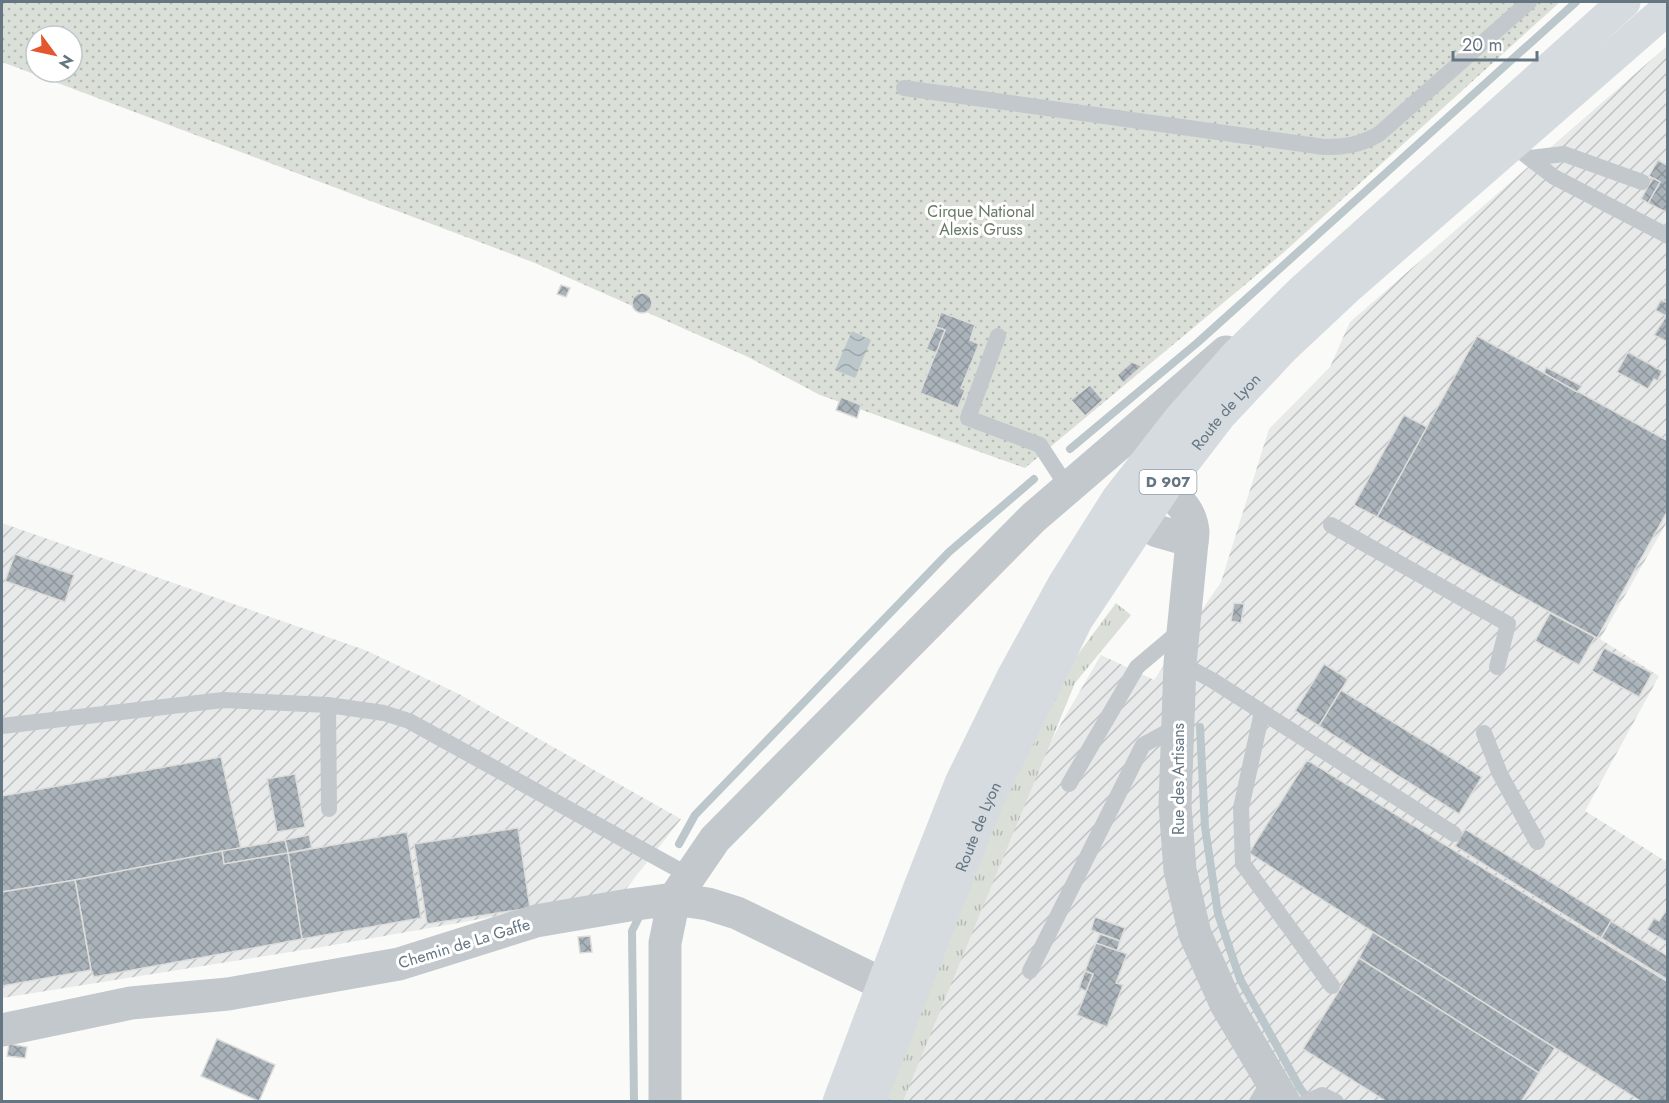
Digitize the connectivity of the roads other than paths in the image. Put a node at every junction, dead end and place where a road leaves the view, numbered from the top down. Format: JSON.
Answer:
{"nodes":[{"id":1,"x":1530,"y":2,"type":"edge"},
{"id":2,"x":1624,"y":2,"type":"edge"},
{"id":3,"x":1668,"y":8,"type":"edge"},
{"id":4,"x":904,"y":88,"type":"dead end"},
{"id":5,"x":1521,"y":151,"type":"junction"},
{"id":6,"x":1642,"y":182,"type":"dead end"},
{"id":7,"x":1668,"y":236,"type":"edge"},
{"id":8,"x":1304,"y":290,"type":"junction"},
{"id":9,"x":998,"y":336,"type":"dead end"},
{"id":10,"x":1068,"y":488,"type":"junction"},
{"id":11,"x":1142,"y":500,"type":"junction"},
{"id":12,"x":1331,"y":525,"type":"dead end"},
{"id":13,"x":1184,"y":628,"type":"junction"},
{"id":14,"x":1180,"y":663,"type":"junction"},
{"id":15,"x":1497,"y":667,"type":"dead end"},
{"id":16,"x":328,"y":705,"type":"junction"},
{"id":17,"x":1262,"y":712,"type":"junction"},
{"id":18,"x":2,"y":726,"type":"edge"},
{"id":19,"x":1178,"y":726,"type":"junction"},
{"id":20,"x":1484,"y":733,"type":"dead end"},
{"id":21,"x":1069,"y":784,"type":"dead end"},
{"id":22,"x":329,"y":809,"type":"dead end"},
{"id":23,"x":1454,"y":834,"type":"dead end"},
{"id":24,"x":1538,"y":842,"type":"dead end"},
{"id":25,"x":682,"y":888,"type":"junction"},
{"id":26,"x":1030,"y":971,"type":"dead end"},
{"id":27,"x":1332,"y":986,"type":"dead end"},
{"id":28,"x":897,"y":991,"type":"junction"},
{"id":29,"x":2,"y":1030,"type":"edge"},
{"id":30,"x":1270,"y":1094,"type":"edge"},
{"id":31,"x":665,"y":1101,"type":"edge"},
{"id":32,"x":839,"y":1101,"type":"edge"},
{"id":33,"x":869,"y":1101,"type":"edge"},
{"id":34,"x":1306,"y":1101,"type":"edge"},
{"id":35,"x":1336,"y":1101,"type":"edge"}],
"edges":[{"from":1,"to":4,"type":"lane"},
{"from":2,"to":8,"type":"main road","name":"Route de Lyon","number":"D 907"},
{"from":3,"to":5,"type":"main road","name":"Route de Lyon","number":"D 907"},
{"from":5,"to":6,"type":"lane"},
{"from":5,"to":7,"type":"lane"},
{"from":5,"to":11,"type":"main road","name":"Route de Lyon","number":"D 907"},
{"from":8,"to":10,"type":"street"},
{"from":8,"to":11,"type":"main road","name":"Route de Lyon","number":"D 907"},
{"from":9,"to":10,"type":"lane"},
{"from":10,"to":25,"type":"street"},
{"from":11,"to":13,"type":"street","name":"Rue des Artisans"},
{"from":11,"to":28,"type":"main road","name":"Route de Lyon","number":"D 907"},
{"from":12,"to":15,"type":"lane"},
{"from":13,"to":14,"type":"street","name":"Rue des Artisans"},
{"from":13,"to":21,"type":"lane"},
{"from":14,"to":17,"type":"lane"},
{"from":14,"to":19,"type":"street","name":"Rue des Artisans"},
{"from":16,"to":18,"type":"lane"},
{"from":16,"to":22,"type":"lane"},
{"from":16,"to":25,"type":"lane"},
{"from":17,"to":23,"type":"lane"},
{"from":17,"to":27,"type":"lane"},
{"from":19,"to":26,"type":"lane"},
{"from":19,"to":30,"type":"street","name":"Rue des Artisans"},
{"from":20,"to":24,"type":"lane"},
{"from":25,"to":28,"type":"street","name":"Chemin de La Gaffe"},
{"from":25,"to":29,"type":"street","name":"Chemin de La Gaffe"},
{"from":25,"to":31,"type":"street"},
{"from":28,"to":32,"type":"main road","name":"Route de Lyon","number":"D 907"},
{"from":28,"to":33,"type":"main road","name":"Route de Lyon","number":"D 907"},
{"from":34,"to":35,"type":"lane"}]}
